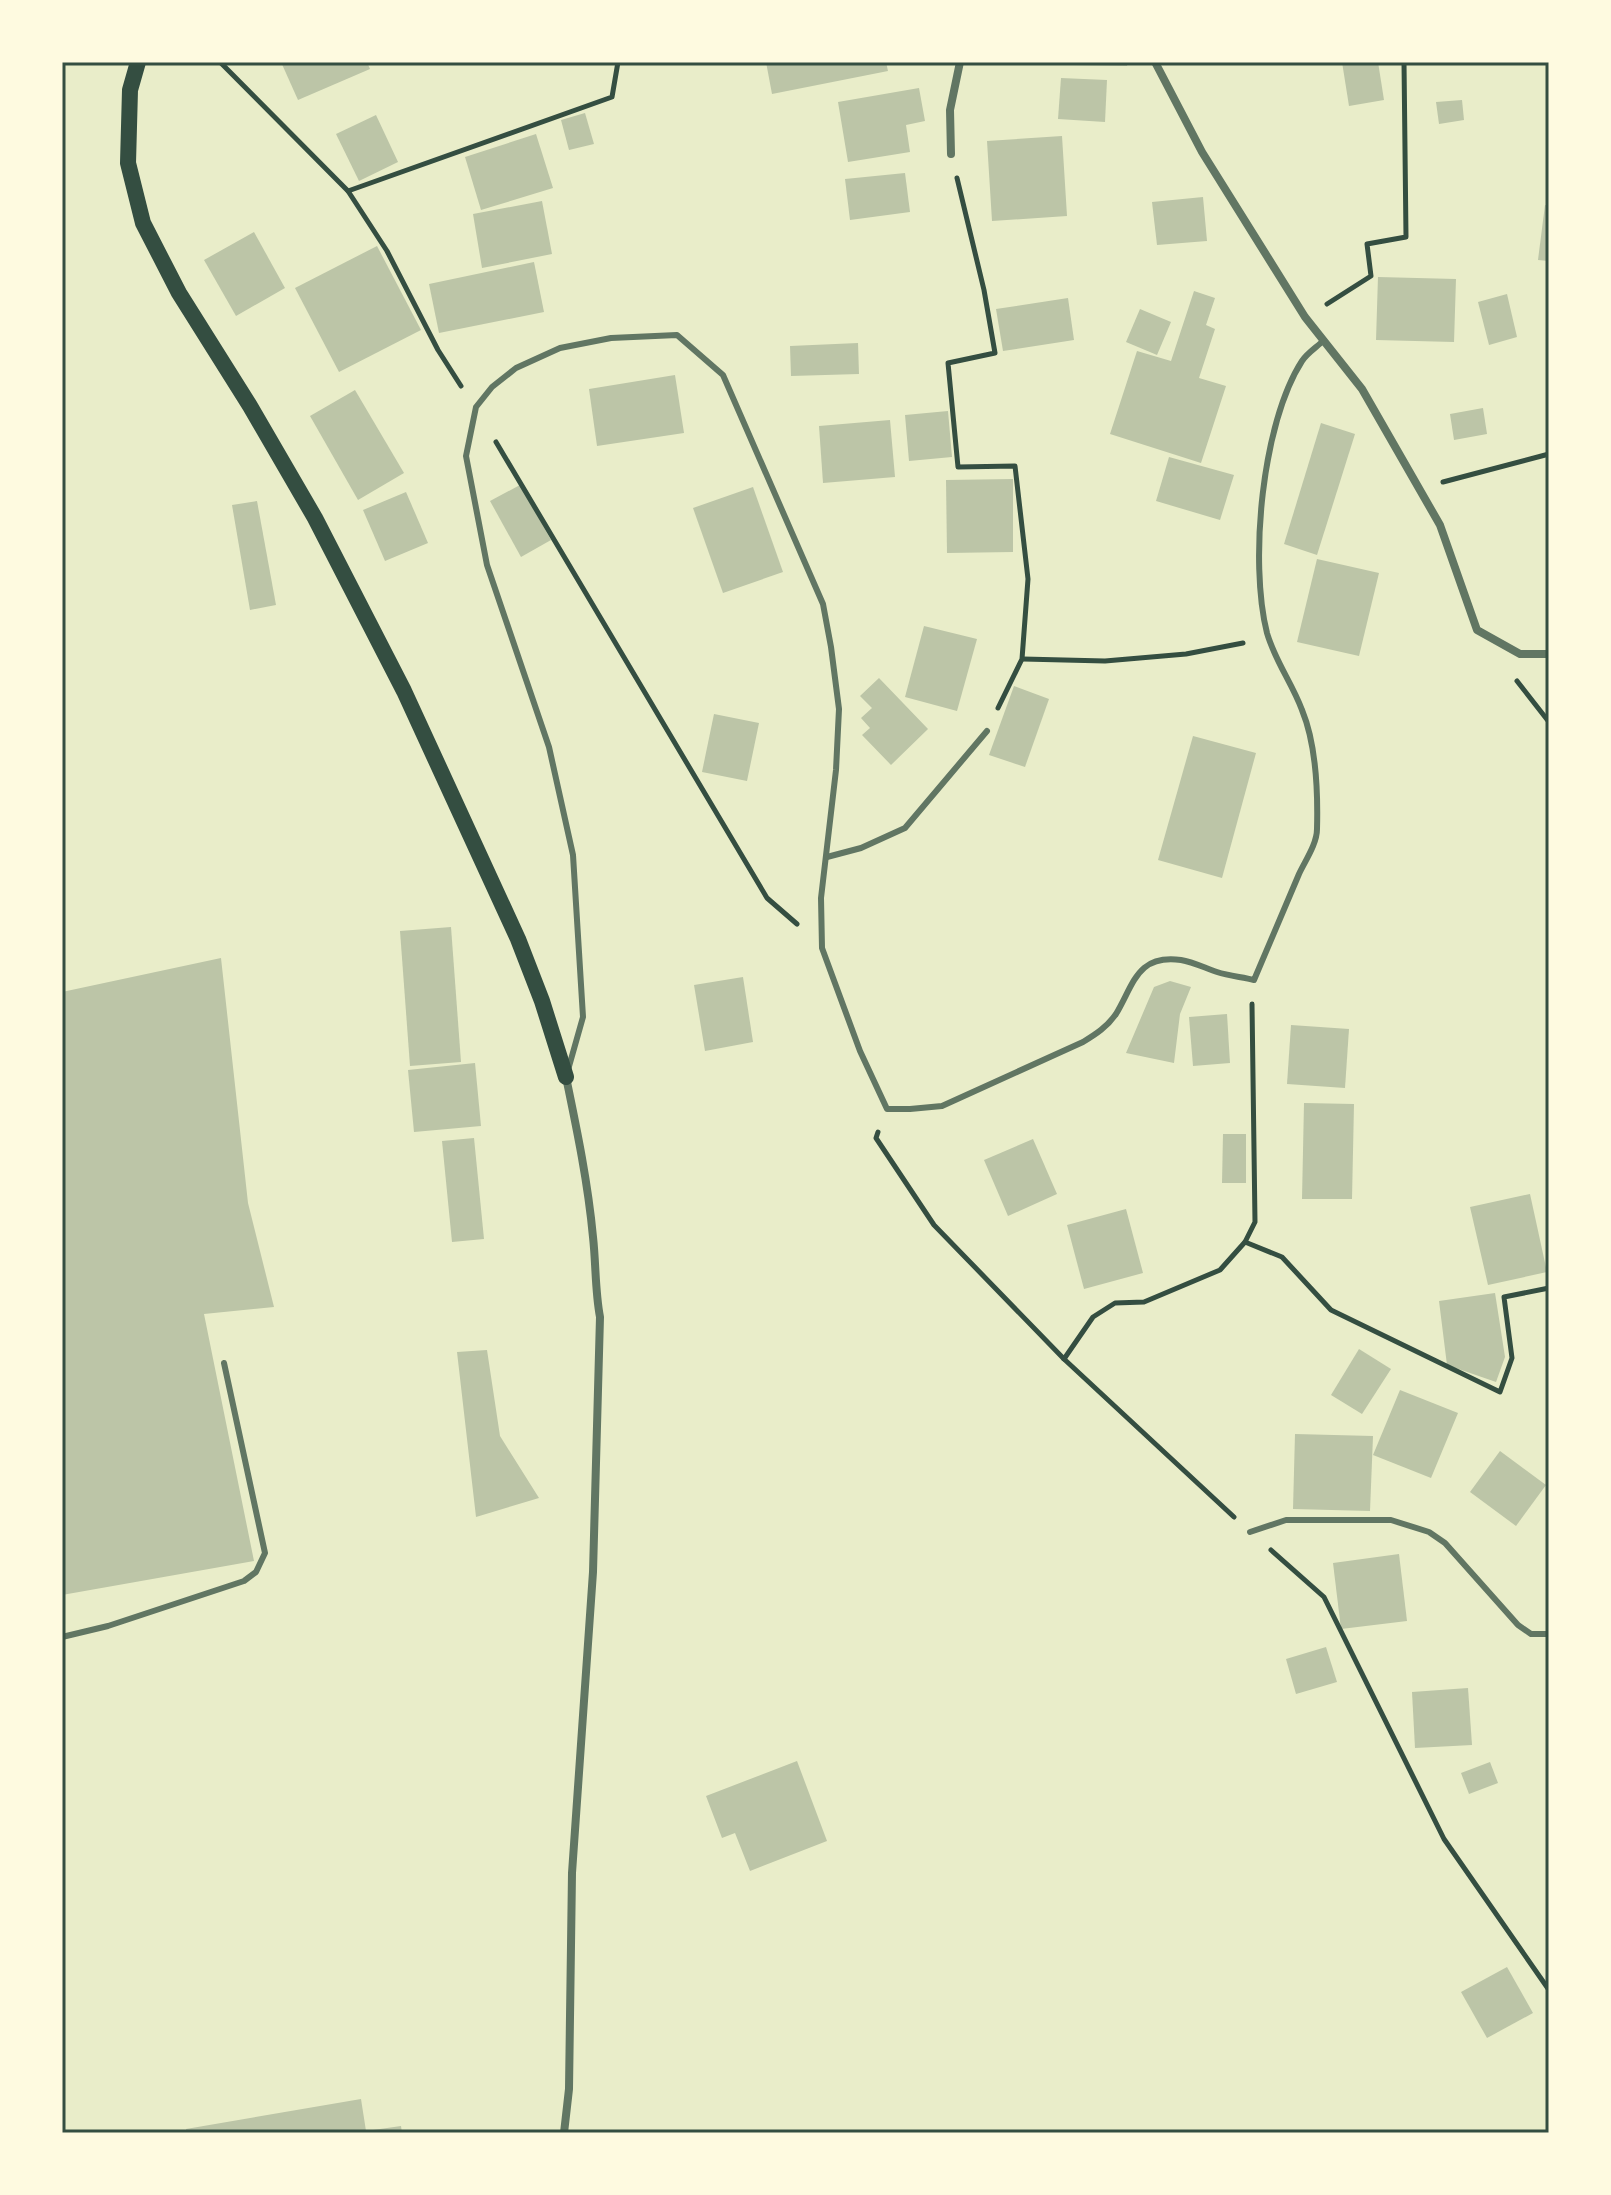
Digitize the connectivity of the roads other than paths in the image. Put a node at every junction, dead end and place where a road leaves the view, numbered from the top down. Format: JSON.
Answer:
{"nodes":[{"id":1,"x":138,"y":62,"type":"edge"},
{"id":2,"x":960,"y":62,"type":"edge"},
{"id":3,"x":1155,"y":62,"type":"edge"},
{"id":4,"x":951,"y":154,"type":"road end"},
{"id":5,"x":1324,"y":340,"type":"junction"},
{"id":6,"x":1549,"y":654,"type":"edge"},
{"id":7,"x":987,"y":731,"type":"road end"},
{"id":8,"x":827,"y":857,"type":"junction"},
{"id":9,"x":566,"y":1077,"type":"junction"},
{"id":10,"x":224,"y":1363,"type":"dead end"},
{"id":11,"x":1250,"y":1532,"type":"road end"},
{"id":12,"x":1549,"y":1634,"type":"edge"},
{"id":13,"x":62,"y":1637,"type":"edge"},
{"id":14,"x":564,"y":2133,"type":"edge"}],
"edges":[{"from":1,"to":9,"type":"main road"},
{"from":2,"to":4,"type":"street"},
{"from":3,"to":5,"type":"street"},
{"from":5,"to":6,"type":"street"},
{"from":5,"to":8,"type":"lane"},
{"from":7,"to":8,"type":"lane"},
{"from":8,"to":9,"type":"lane"},
{"from":9,"to":14,"type":"street"},
{"from":10,"to":13,"type":"lane"},
{"from":11,"to":12,"type":"lane"}]}
